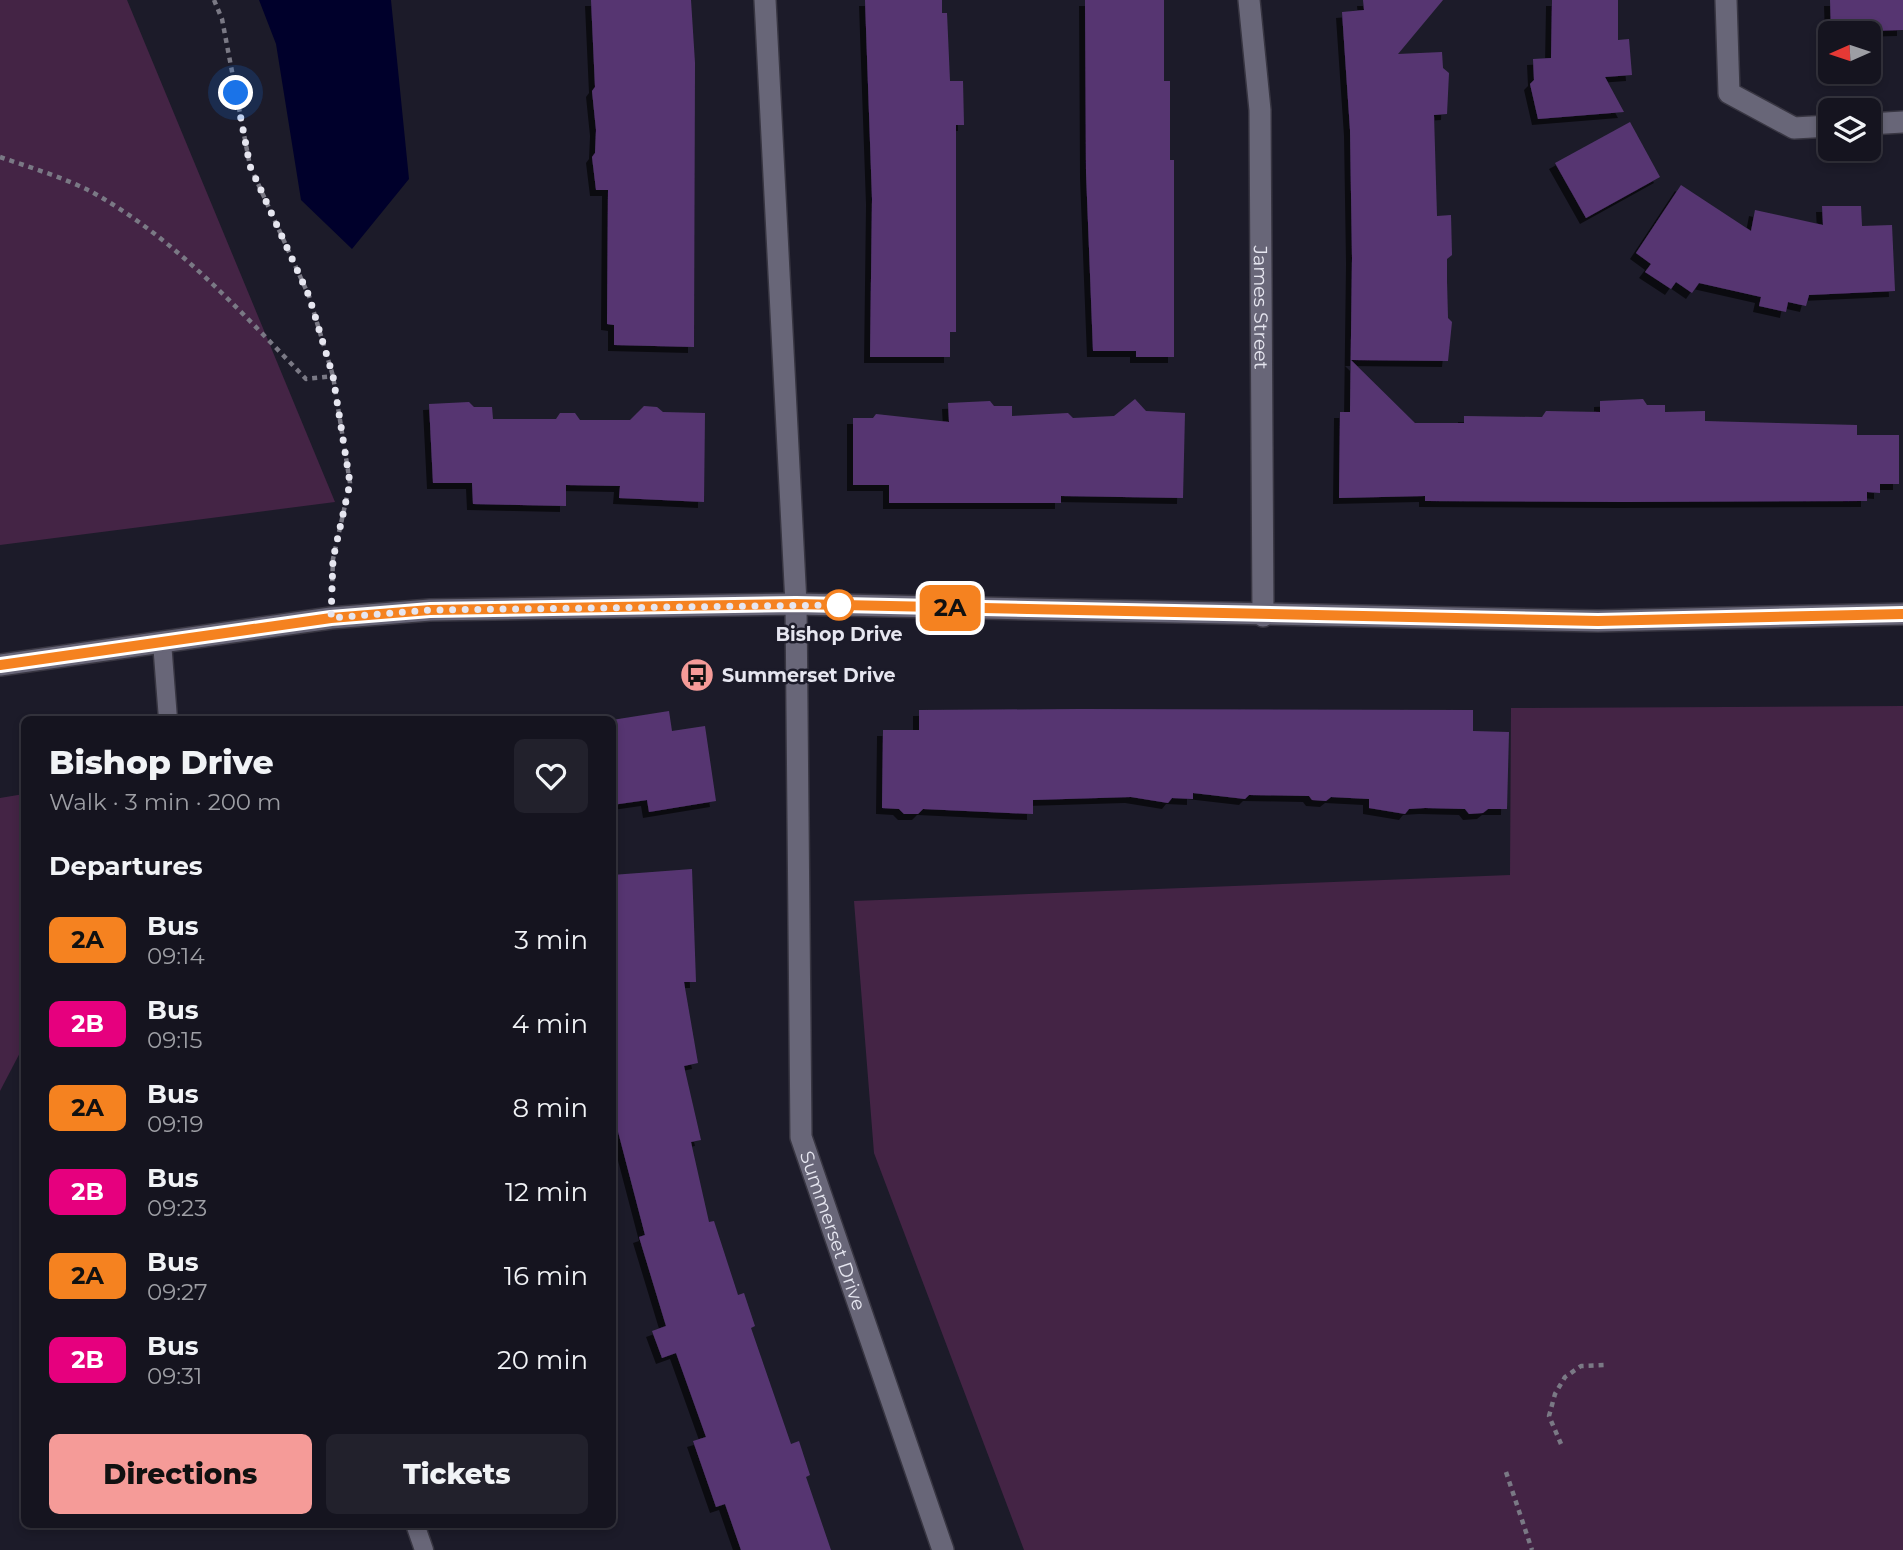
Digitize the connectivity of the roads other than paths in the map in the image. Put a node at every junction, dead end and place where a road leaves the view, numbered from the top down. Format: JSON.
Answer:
{"nodes":[{"id":1,"x":765,"y":0,"type":"edge"},
{"id":2,"x":1249,"y":0,"type":"edge"},
{"id":3,"x":1726,"y":0,"type":"edge"},
{"id":4,"x":1903,"y":122,"type":"edge"},
{"id":5,"x":1881,"y":123,"type":"edge"},
{"id":6,"x":1818,"y":127,"type":"edge"},
{"id":7,"x":796,"y":604,"type":"junction"},
{"id":8,"x":1903,"y":614,"type":"edge"},
{"id":9,"x":1263,"y":615,"type":"junction"},
{"id":10,"x":162,"y":642,"type":"junction"},
{"id":11,"x":0,"y":665,"type":"edge"},
{"id":12,"x":168,"y":716,"type":"edge"},
{"id":13,"x":416,"y":1528,"type":"edge"},
{"id":14,"x":424,"y":1550,"type":"edge"},
{"id":15,"x":943,"y":1550,"type":"edge"}],
"edges":[{"from":1,"to":7,"type":"street"},
{"from":2,"to":9,"type":"street","name":"James Street"},
{"from":3,"to":6,"type":"street"},
{"from":4,"to":5,"type":"street"},
{"from":7,"to":9,"type":"street"},
{"from":7,"to":10,"type":"street"},
{"from":7,"to":15,"type":"street","name":"Summerset Drive"},
{"from":8,"to":9,"type":"street"},
{"from":10,"to":11,"type":"street"},
{"from":10,"to":12,"type":"lane"},
{"from":13,"to":14,"type":"lane"}]}
